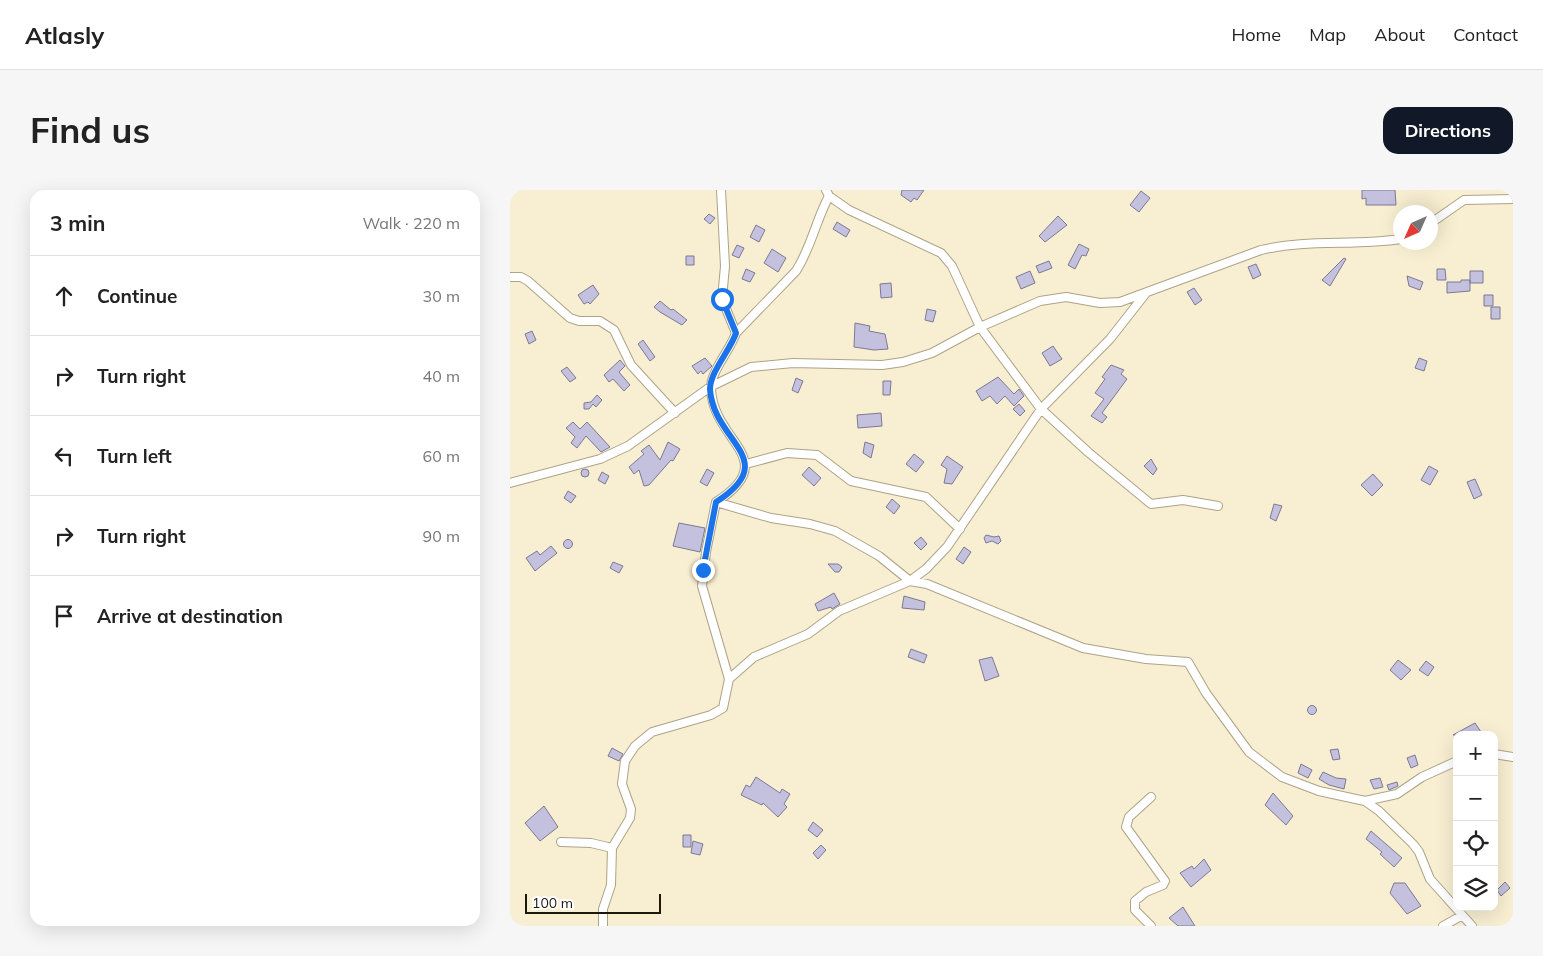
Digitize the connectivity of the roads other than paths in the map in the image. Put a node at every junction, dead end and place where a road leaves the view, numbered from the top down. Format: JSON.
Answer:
{"nodes":[{"id":1,"x":721,"y":190,"type":"edge"},
{"id":2,"x":828,"y":193,"type":"edge"},
{"id":3,"x":1513,"y":200,"type":"edge"},
{"id":4,"x":1438,"y":217,"type":"edge"},
{"id":5,"x":1393,"y":240,"type":"edge"},
{"id":6,"x":510,"y":277,"type":"edge"},
{"id":7,"x":1146,"y":293,"type":"junction"},
{"id":8,"x":980,"y":327,"type":"junction"},
{"id":9,"x":736,"y":333,"type":"junction"},
{"id":10,"x":710,"y":387,"type":"junction"},
{"id":11,"x":1041,"y":409,"type":"junction"},
{"id":12,"x":676,"y":413,"type":"junction"},
{"id":13,"x":746,"y":464,"type":"junction"},
{"id":14,"x":510,"y":483,"type":"edge"},
{"id":15,"x":716,"y":502,"type":"junction"},
{"id":16,"x":1218,"y":506,"type":"dead end"},
{"id":17,"x":960,"y":528,"type":"junction"},
{"id":18,"x":926,"y":569,"type":"junction"},
{"id":19,"x":910,"y":581,"type":"junction"},
{"id":20,"x":927,"y":584,"type":"junction"},
{"id":21,"x":729,"y":679,"type":"junction"},
{"id":22,"x":1498,"y":755,"type":"edge"},
{"id":23,"x":1513,"y":757,"type":"edge"},
{"id":24,"x":1453,"y":763,"type":"edge"},
{"id":25,"x":1152,"y":797,"type":"dead end"},
{"id":26,"x":1366,"y":801,"type":"junction"},
{"id":27,"x":561,"y":842,"type":"dead end"},
{"id":28,"x":612,"y":848,"type":"junction"},
{"id":29,"x":1461,"y":916,"type":"junction"},
{"id":30,"x":604,"y":923,"type":"edge"},
{"id":31,"x":1151,"y":926,"type":"edge"},
{"id":32,"x":1443,"y":926,"type":"edge"},
{"id":33,"x":1472,"y":926,"type":"edge"}],
"edges":[{"from":1,"to":9,"type":"street"},
{"from":2,"to":8,"type":"street"},
{"from":2,"to":9,"type":"street"},
{"from":3,"to":4,"type":"street"},
{"from":5,"to":7,"type":"street"},
{"from":6,"to":12,"type":"street"},
{"from":7,"to":8,"type":"street"},
{"from":7,"to":11,"type":"street"},
{"from":8,"to":10,"type":"street"},
{"from":8,"to":11,"type":"street"},
{"from":9,"to":10,"type":"street"},
{"from":10,"to":12,"type":"street"},
{"from":10,"to":13,"type":"street"},
{"from":11,"to":16,"type":"street"},
{"from":11,"to":17,"type":"street"},
{"from":12,"to":14,"type":"street"},
{"from":13,"to":15,"type":"street"},
{"from":13,"to":17,"type":"street"},
{"from":15,"to":19,"type":"street"},
{"from":15,"to":21,"type":"street"},
{"from":17,"to":18,"type":"street"},
{"from":18,"to":19,"type":"street"},
{"from":18,"to":20,"type":"street"},
{"from":19,"to":20,"type":"street"},
{"from":19,"to":21,"type":"street"},
{"from":20,"to":26,"type":"street"},
{"from":21,"to":28,"type":"street"},
{"from":22,"to":23,"type":"street"},
{"from":24,"to":26,"type":"street"},
{"from":25,"to":31,"type":"street"},
{"from":26,"to":29,"type":"street"},
{"from":27,"to":28,"type":"street"},
{"from":28,"to":30,"type":"street"},
{"from":29,"to":32,"type":"street"},
{"from":29,"to":33,"type":"street"}]}
